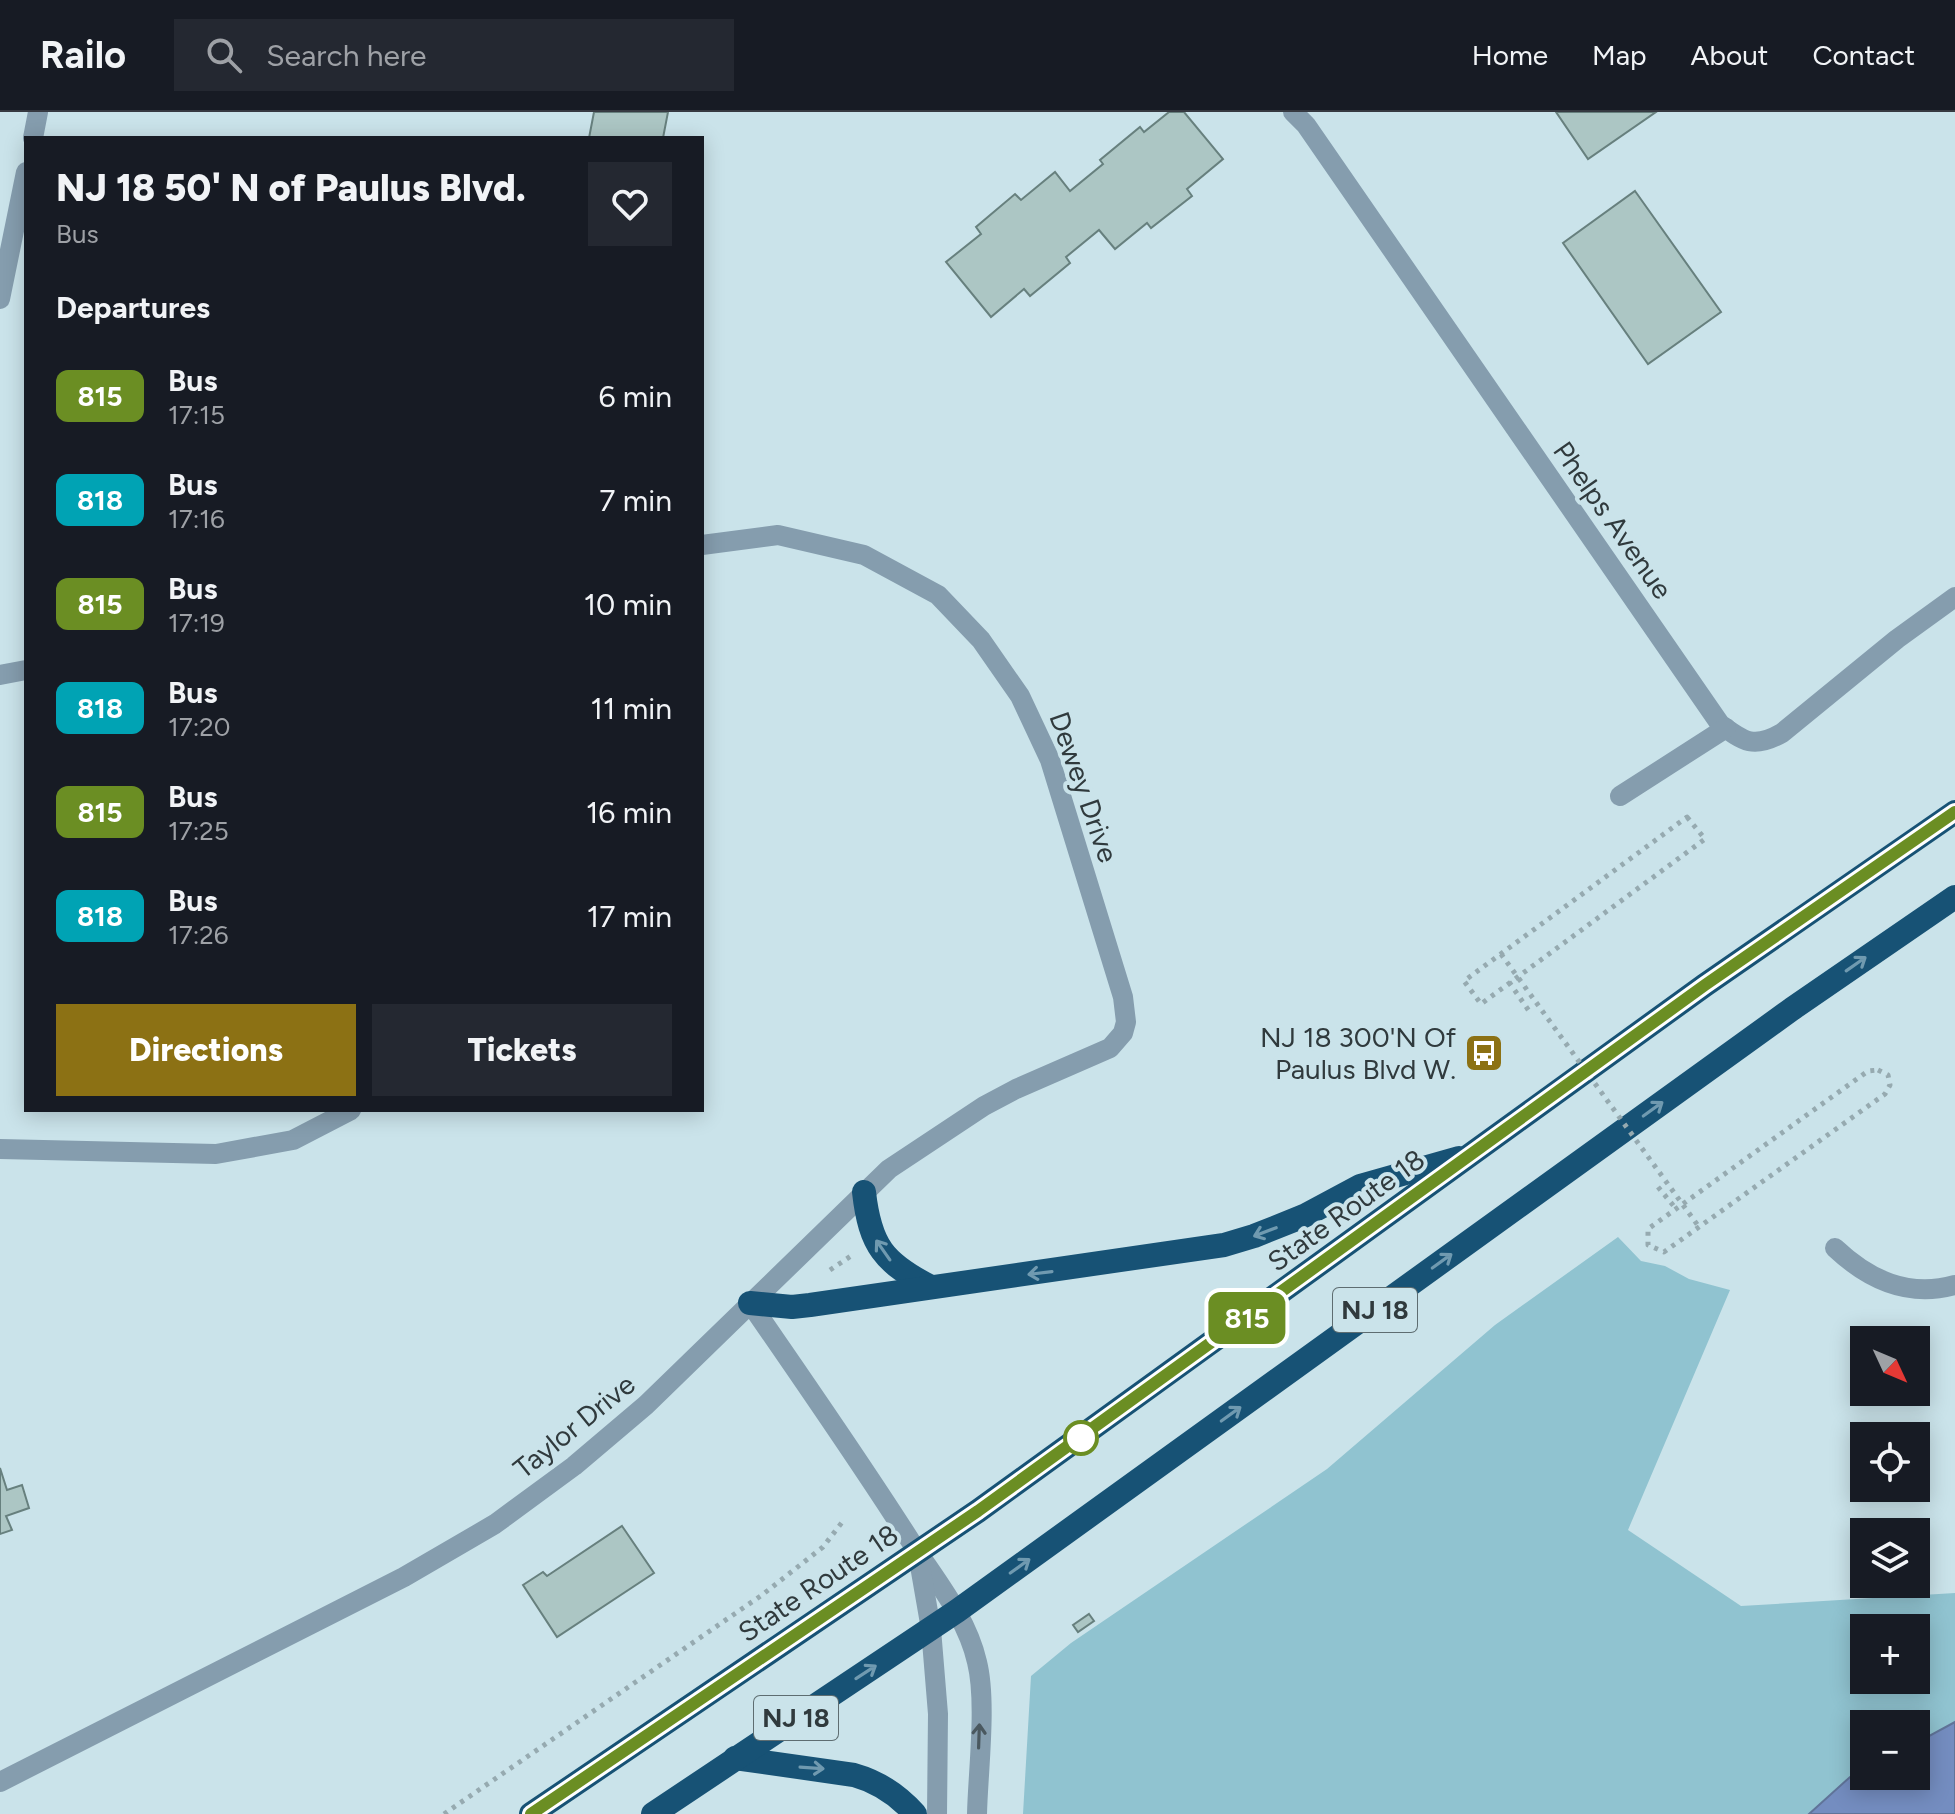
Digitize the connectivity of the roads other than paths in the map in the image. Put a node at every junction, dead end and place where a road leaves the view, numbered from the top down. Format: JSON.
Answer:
{"nodes":[{"id":1,"x":38,"y":112,"type":"edge"},
{"id":2,"x":1293,"y":112,"type":"edge"},
{"id":3,"x":33,"y":136,"type":"edge"},
{"id":4,"x":24,"y":182,"type":"edge"},
{"id":5,"x":0,"y":299,"type":"edge"},
{"id":6,"x":704,"y":545,"type":"edge"},
{"id":7,"x":1955,"y":597,"type":"edge"},
{"id":8,"x":24,"y":670,"type":"edge"},
{"id":9,"x":0,"y":675,"type":"edge"},
{"id":10,"x":1726,"y":728,"type":"junction"},
{"id":11,"x":1620,"y":796,"type":"dead end"},
{"id":12,"x":1955,"y":812,"type":"edge"},
{"id":13,"x":1955,"y":897,"type":"edge"},
{"id":14,"x":1123,"y":1033,"type":"joint"},
{"id":15,"x":347,"y":1112,"type":"edge"},
{"id":16,"x":0,"y":1149,"type":"edge"},
{"id":17,"x":1476,"y":1153,"type":"junction"},
{"id":18,"x":864,"y":1192,"type":"junction"},
{"id":19,"x":1835,"y":1248,"type":"dead end"},
{"id":20,"x":1955,"y":1285,"type":"edge"},
{"id":21,"x":931,"y":1287,"type":"junction"},
{"id":22,"x":750,"y":1303,"type":"junction"},
{"id":23,"x":918,"y":1552,"type":"junction"},
{"id":24,"x":957,"y":1611,"type":"junction"},
{"id":25,"x":931,"y":1629,"type":"junction"},
{"id":26,"x":735,"y":1758,"type":"junction"},
{"id":27,"x":0,"y":1782,"type":"edge"},
{"id":28,"x":531,"y":1814,"type":"edge"},
{"id":29,"x":653,"y":1814,"type":"edge"},
{"id":30,"x":915,"y":1814,"type":"edge"},
{"id":31,"x":937,"y":1814,"type":"edge"},
{"id":32,"x":977,"y":1814,"type":"edge"}],
"edges":[{"from":1,"to":3,"type":"street"},
{"from":2,"to":10,"type":"street","name":"Phelps Avenue"},
{"from":4,"to":5,"type":"street"},
{"from":6,"to":14,"type":"street","name":"Dewey Drive"},
{"from":7,"to":10,"type":"street"},
{"from":8,"to":9,"type":"street"},
{"from":10,"to":11,"type":"street"},
{"from":12,"to":17,"type":"highway","name":"State Route 18","number":"NJ 18"},
{"from":24,"to":13,"type":"highway","number":"NJ 18","one_way":true},
{"from":14,"to":18,"type":"street","name":"Taylor Drive"},
{"from":15,"to":16,"type":"street"},
{"from":17,"to":21,"type":"highway","one_way":true},
{"from":17,"to":23,"type":"highway","name":"State Route 18","number":"NJ 18"},
{"from":21,"to":18,"type":"highway","one_way":true},
{"from":18,"to":22,"type":"street","name":"Taylor Drive"},
{"from":19,"to":20,"type":"street"},
{"from":21,"to":22,"type":"highway"},
{"from":22,"to":23,"type":"street"},
{"from":22,"to":27,"type":"street","name":"Taylor Drive"},
{"from":23,"to":24,"type":"street"},
{"from":23,"to":25,"type":"street"},
{"from":23,"to":28,"type":"highway","name":"State Route 18","number":"NJ 18"},
{"from":24,"to":25,"type":"highway","number":"NJ 18"},
{"from":32,"to":24,"type":"street","one_way":true},
{"from":26,"to":25,"type":"highway","number":"NJ 18","one_way":true},
{"from":25,"to":31,"type":"street"},
{"from":26,"to":29,"type":"highway","number":"NJ 18"},
{"from":26,"to":30,"type":"highway","one_way":true}]}
